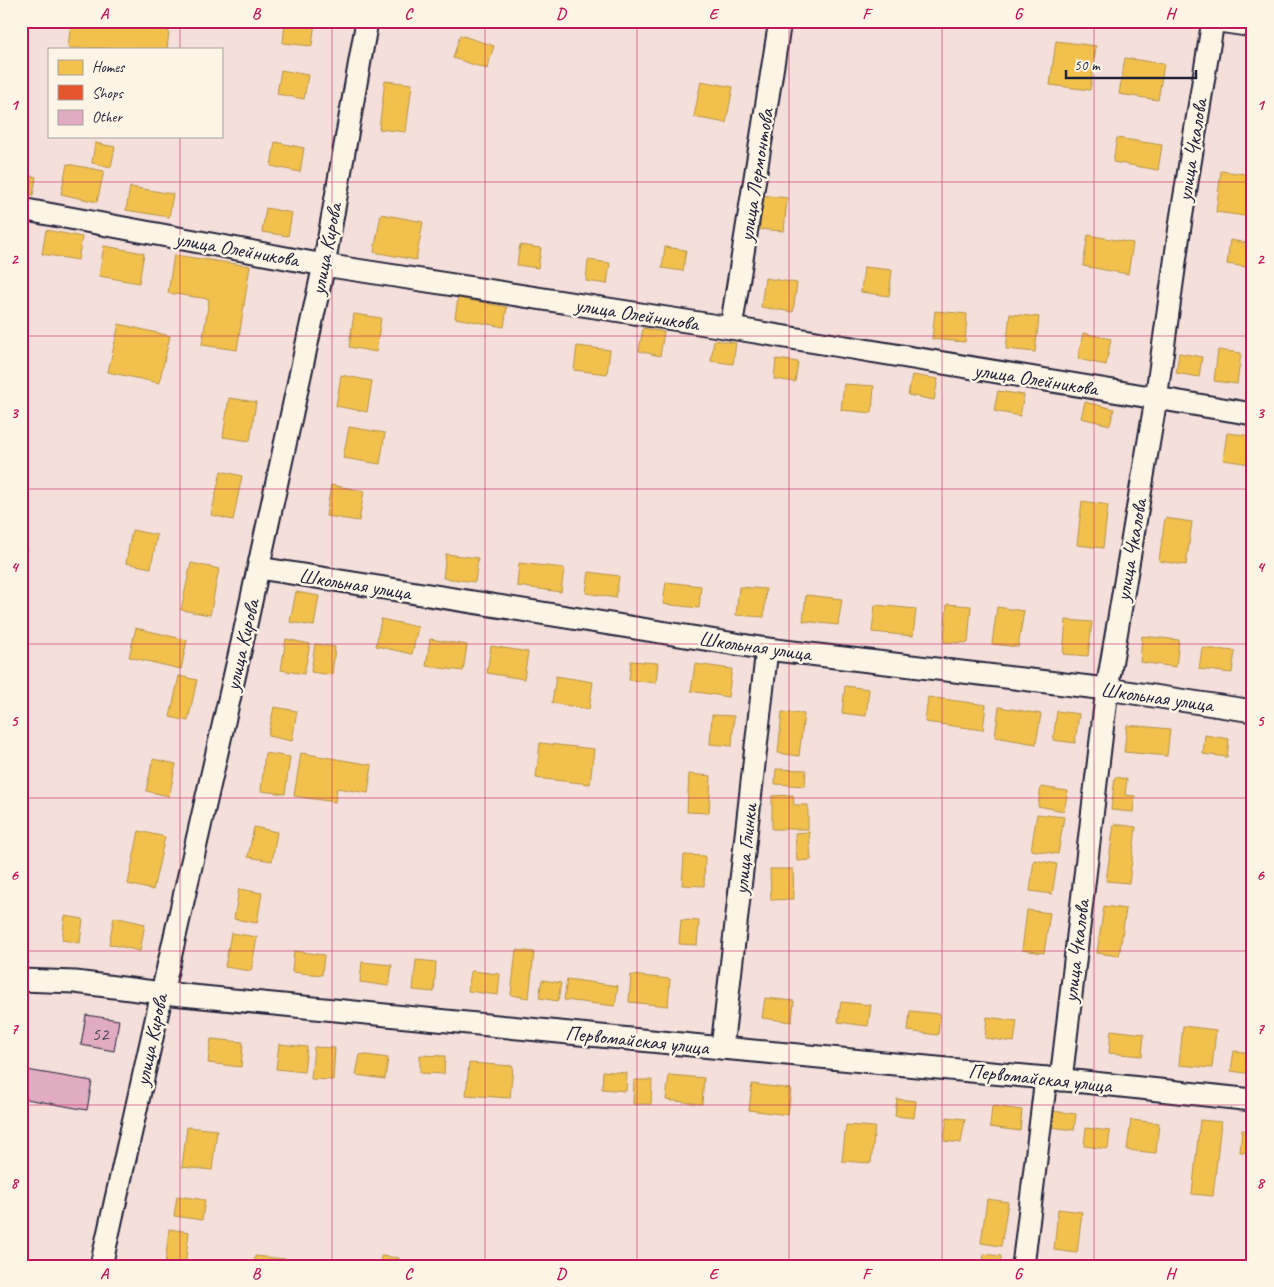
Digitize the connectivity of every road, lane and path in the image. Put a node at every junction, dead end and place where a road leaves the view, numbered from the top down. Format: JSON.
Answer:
{"nodes":[{"id":1,"x":367,"y":21,"type":"edge"},
{"id":2,"x":780,"y":21,"type":"edge"},
{"id":3,"x":1212,"y":21,"type":"edge"},
{"id":4,"x":1219,"y":21,"type":"edge"},
{"id":5,"x":1253,"y":26,"type":"edge"},
{"id":6,"x":21,"y":209,"type":"edge"},
{"id":7,"x":324,"y":265,"type":"junction"},
{"id":8,"x":731,"y":328,"type":"junction"},
{"id":9,"x":1156,"y":399,"type":"junction"},
{"id":10,"x":1253,"y":414,"type":"edge"},
{"id":11,"x":259,"y":568,"type":"junction"},
{"id":12,"x":767,"y":649,"type":"junction"},
{"id":13,"x":1107,"y":689,"type":"junction"},
{"id":14,"x":1253,"y":711,"type":"edge"},
{"id":15,"x":21,"y":980,"type":"edge"},
{"id":16,"x":162,"y":992,"type":"junction"},
{"id":17,"x":722,"y":1048,"type":"junction"},
{"id":18,"x":1053,"y":1079,"type":"junction"},
{"id":19,"x":1253,"y":1100,"type":"edge"},
{"id":20,"x":101,"y":1266,"type":"edge"},
{"id":21,"x":1023,"y":1266,"type":"edge"}],
"edges":[{"from":1,"to":7,"type":"street","name":"улица Кирова"},
{"from":2,"to":8,"type":"street","name":"улица Лермонтова"},
{"from":3,"to":9,"type":"street","name":"улица Чкалова"},
{"from":4,"to":5,"type":"street"},
{"from":6,"to":7,"type":"street","name":"улица Олейникова"},
{"from":7,"to":8,"type":"street","name":"улица Олейникова"},
{"from":7,"to":11,"type":"street","name":"улица Кирова"},
{"from":8,"to":9,"type":"street","name":"улица Олейникова"},
{"from":9,"to":10,"type":"street","name":"улица Олейникова"},
{"from":9,"to":13,"type":"street","name":"улица Чкалова"},
{"from":11,"to":12,"type":"street","name":"Школьная улица"},
{"from":11,"to":16,"type":"street","name":"улица Кирова"},
{"from":12,"to":13,"type":"street","name":"Школьная улица"},
{"from":12,"to":17,"type":"street","name":"улица Глинки"},
{"from":13,"to":14,"type":"street","name":"Школьная улица"},
{"from":13,"to":18,"type":"street","name":"улица Чкалова"},
{"from":15,"to":16,"type":"street","name":"Первомайская улица"},
{"from":16,"to":17,"type":"street","name":"Первомайская улица"},
{"from":16,"to":20,"type":"street","name":"улица Кирова"},
{"from":17,"to":18,"type":"street","name":"Первомайская улица"},
{"from":18,"to":19,"type":"street","name":"Первомайская улица"},
{"from":18,"to":21,"type":"street","name":"улица Чкалова"}]}
